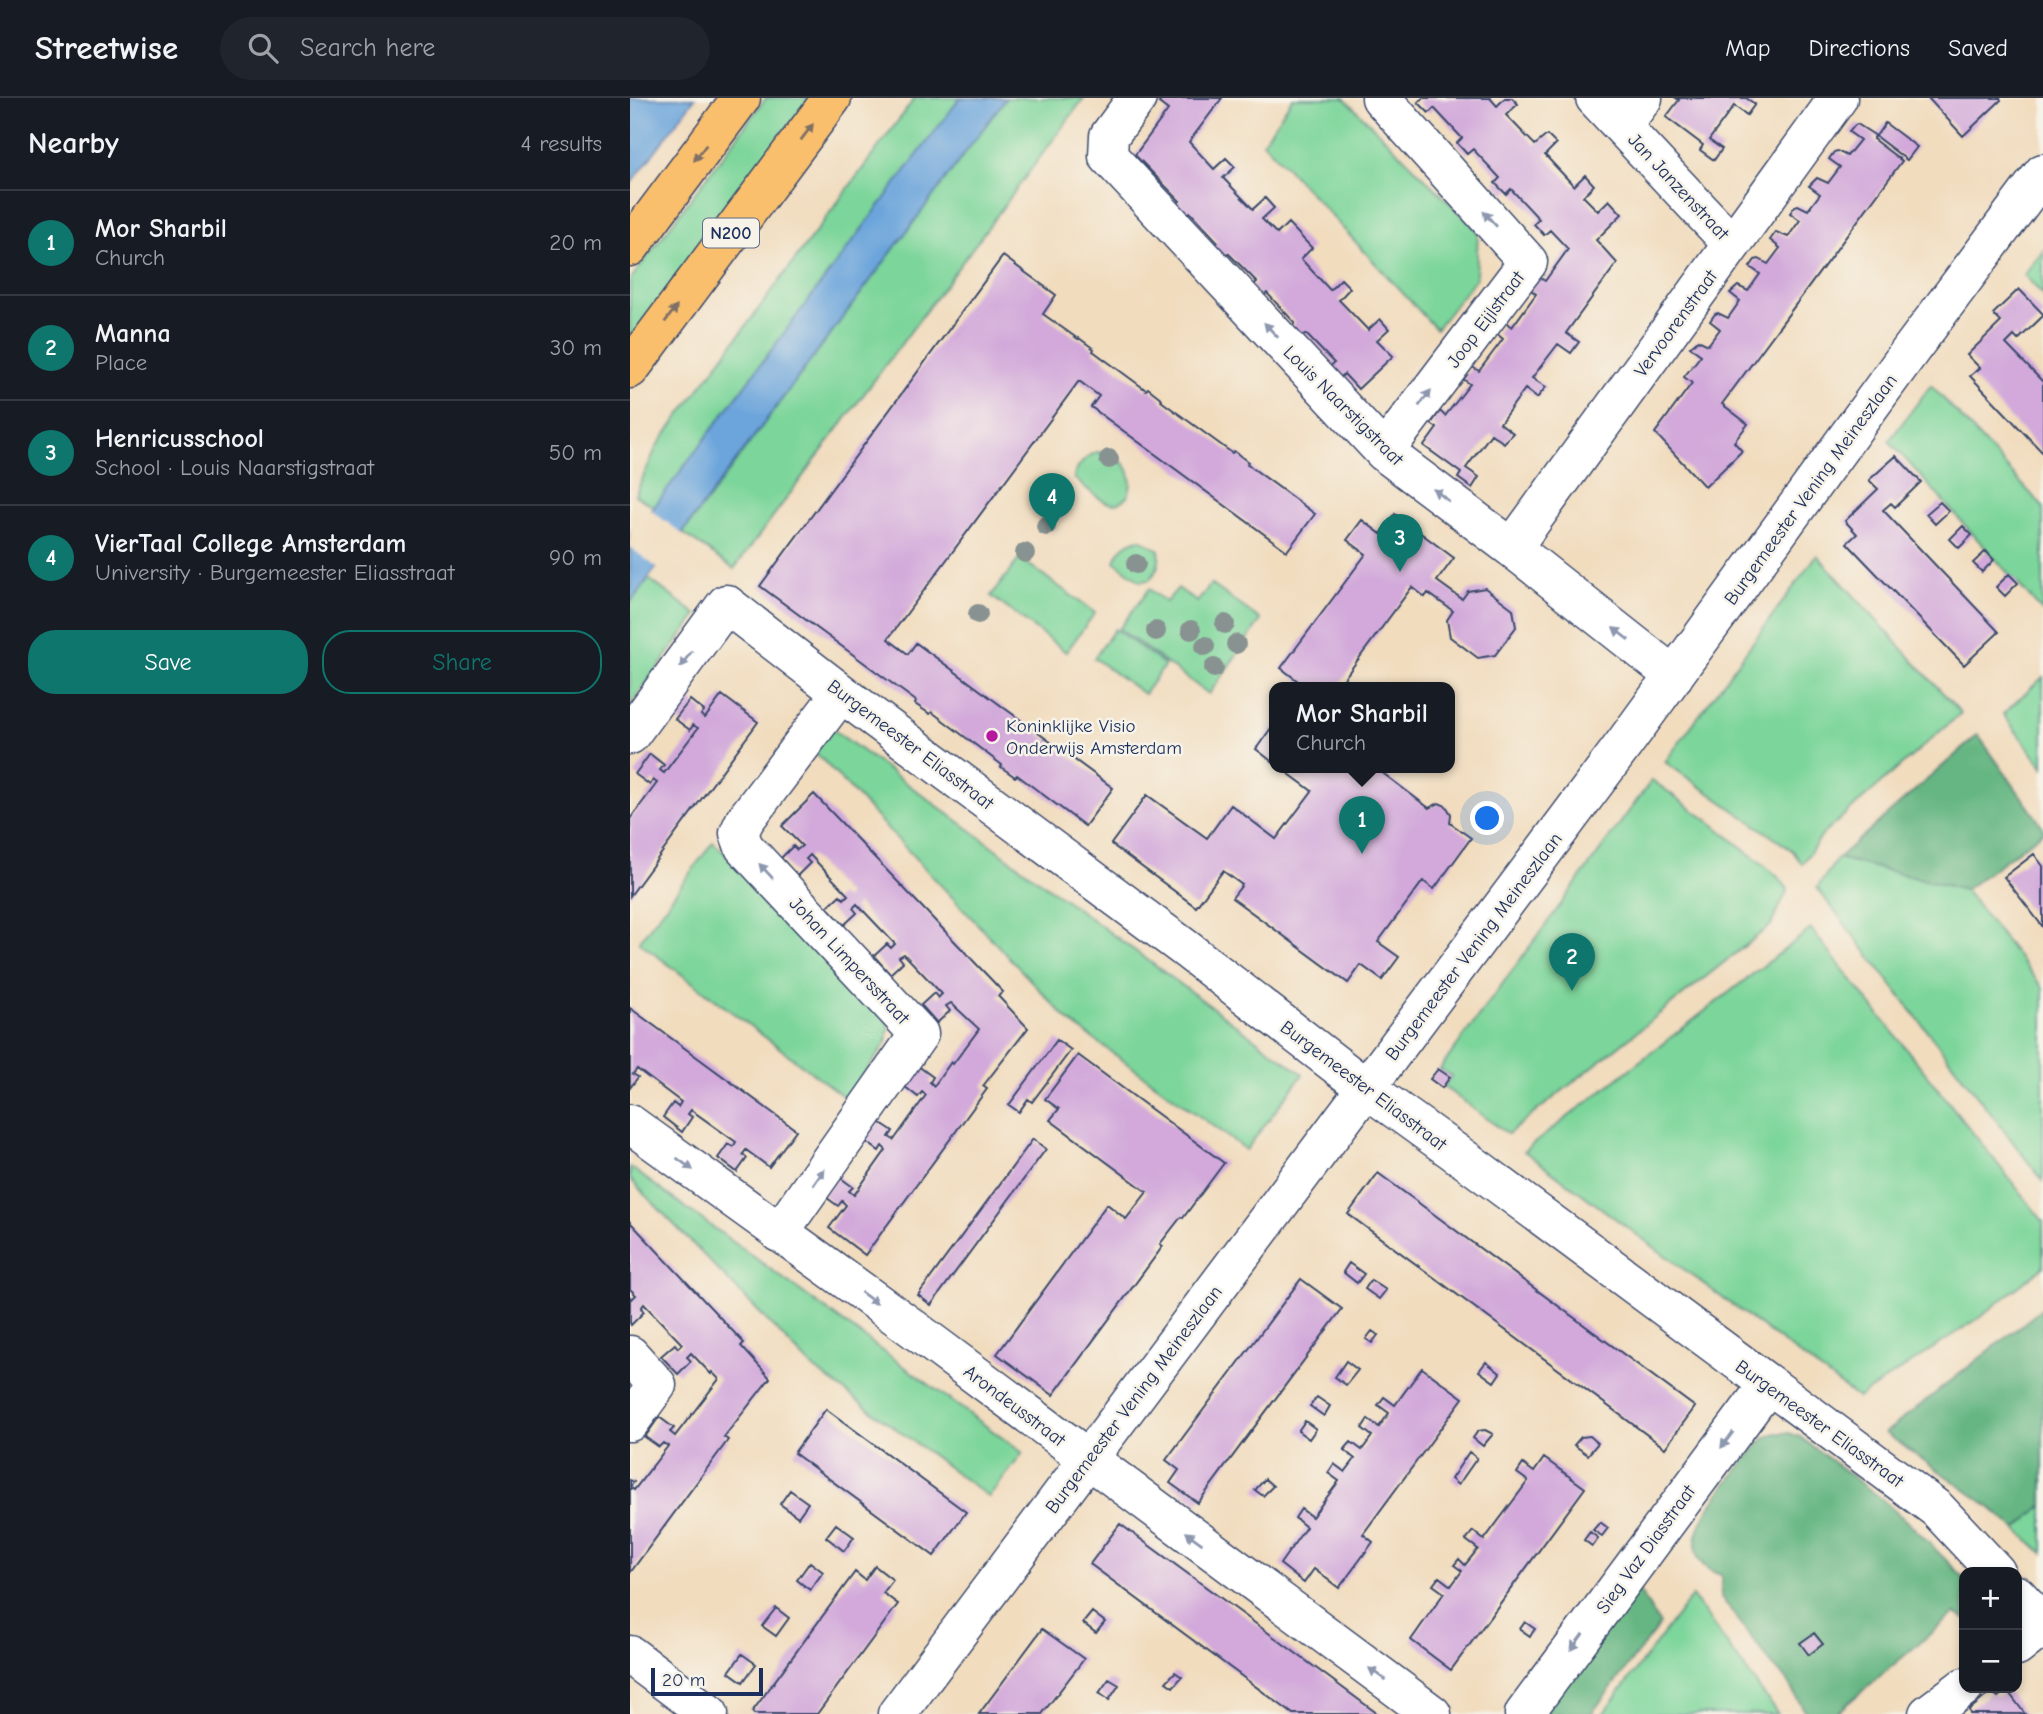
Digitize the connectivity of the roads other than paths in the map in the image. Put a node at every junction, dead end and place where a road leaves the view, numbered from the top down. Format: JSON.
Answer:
{"nodes":[{"id":1,"x":741,"y":98,"type":"edge"},
{"id":2,"x":832,"y":98,"type":"edge"},
{"id":3,"x":1137,"y":98,"type":"edge"},
{"id":4,"x":1381,"y":98,"type":"edge"},
{"id":5,"x":1595,"y":98,"type":"edge"},
{"id":6,"x":1838,"y":98,"type":"edge"},
{"id":7,"x":1633,"y":112,"type":"edge"},
{"id":8,"x":2043,"y":173,"type":"edge"},
{"id":9,"x":1732,"y":244,"type":"junction"},
{"id":10,"x":630,"y":247,"type":"edge"},
{"id":11,"x":630,"y":369,"type":"edge"},
{"id":12,"x":1384,"y":452,"type":"junction"},
{"id":13,"x":1512,"y":548,"type":"junction"},
{"id":14,"x":1674,"y":676,"type":"junction"},
{"id":15,"x":841,"y":692,"type":"junction"},
{"id":16,"x":630,"y":735,"type":"edge"},
{"id":17,"x":1366,"y":1088,"type":"junction"},
{"id":18,"x":630,"y":1124,"type":"edge"},
{"id":19,"x":779,"y":1233,"type":"junction"},
{"id":20,"x":630,"y":1355,"type":"edge"},
{"id":21,"x":1768,"y":1385,"type":"junction"},
{"id":22,"x":630,"y":1422,"type":"edge"},
{"id":23,"x":1088,"y":1460,"type":"junction"},
{"id":24,"x":1991,"y":1567,"type":"edge"},
{"id":25,"x":2022,"y":1601,"type":"edge"},
{"id":26,"x":2043,"y":1624,"type":"edge"},
{"id":27,"x":2022,"y":1643,"type":"edge"},
{"id":28,"x":630,"y":1655,"type":"edge"},
{"id":29,"x":1959,"y":1690,"type":"edge"},
{"id":30,"x":709,"y":1714,"type":"edge"},
{"id":31,"x":897,"y":1714,"type":"edge"},
{"id":32,"x":1432,"y":1714,"type":"edge"},
{"id":33,"x":1524,"y":1714,"type":"edge"},
{"id":34,"x":1928,"y":1714,"type":"edge"}],
"edges":[{"from":1,"to":10,"type":"main road","one_way":true},
{"from":11,"to":2,"type":"main road","number":"N200","one_way":true},
{"from":12,"to":3,"type":"street","name":"Louis Naarstigstraat","one_way":true},
{"from":12,"to":4,"type":"street","name":"Joop Eijlstraat","one_way":true},
{"from":5,"to":7,"type":"street","name":"Jan Janzenstraat"},
{"from":6,"to":9,"type":"street","name":"Vervoorenstraat"},
{"from":7,"to":9,"type":"street","name":"Jan Janzenstraat"},
{"from":8,"to":14,"type":"street","name":"Burgemeester Vening Meineszlaan"},
{"from":9,"to":13,"type":"street","name":"Vervoorenstraat"},
{"from":13,"to":12,"type":"street","name":"Louis Naarstigstraat","one_way":true},
{"from":14,"to":13,"type":"street","name":"Louis Naarstigstraat","one_way":true},
{"from":14,"to":17,"type":"street","name":"Burgemeester Vening Meineszlaan"},
{"from":15,"to":16,"type":"street","name":"Burgemeester Eliasstraat","one_way":true},
{"from":15,"to":17,"type":"street","name":"Burgemeester Eliasstraat"},
{"from":19,"to":15,"type":"street","name":"Johan Limpersstraat","one_way":true},
{"from":17,"to":21,"type":"street","name":"Burgemeester Eliasstraat"},
{"from":17,"to":23,"type":"street","name":"Burgemeester Vening Meineszlaan"},
{"from":18,"to":19,"type":"street","name":"Arondeusstraat","one_way":true},
{"from":19,"to":23,"type":"street","name":"Arondeusstraat","one_way":true},
{"from":20,"to":22,"type":"street"},
{"from":21,"to":24,"type":"street","name":"Burgemeester Eliasstraat"},
{"from":21,"to":33,"type":"street","name":"Sieg Vaz Diasstraat","one_way":true},
{"from":23,"to":31,"type":"street","name":"Burgemeester Vening Meineszlaan"},
{"from":32,"to":23,"type":"street","name":"Arondeusstraat","one_way":true},
{"from":25,"to":26,"type":"street"},
{"from":26,"to":27,"type":"street"},
{"from":28,"to":30,"type":"street"},
{"from":29,"to":34,"type":"street"}]}
